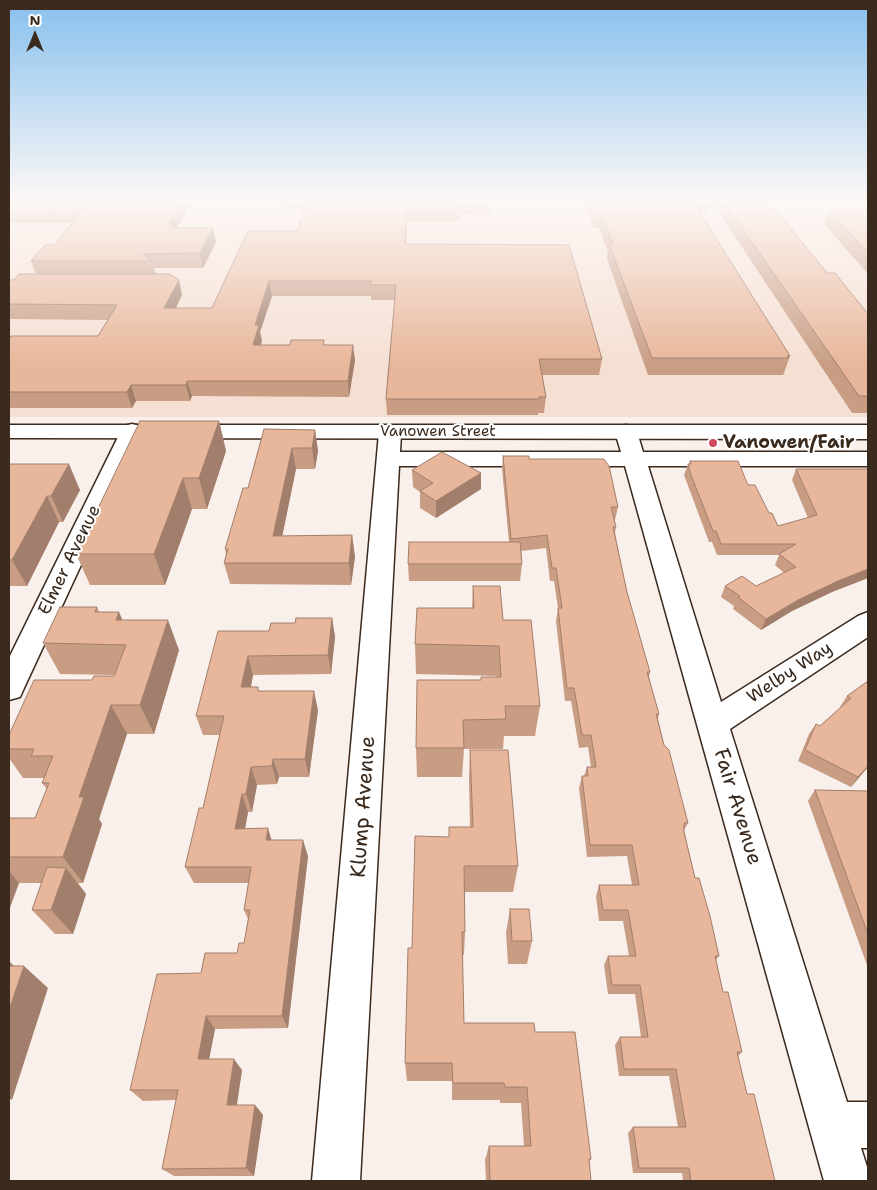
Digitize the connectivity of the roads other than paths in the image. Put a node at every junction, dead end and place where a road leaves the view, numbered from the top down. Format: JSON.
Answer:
{"nodes":[{"id":1,"x":9,"y":431,"type":"edge"},
{"id":2,"x":132,"y":431,"type":"junction"},
{"id":3,"x":868,"y":432,"type":"edge"},
{"id":4,"x":630,"y":445,"type":"junction"},
{"id":5,"x":389,"y":446,"type":"junction"},
{"id":6,"x":868,"y":459,"type":"edge"},
{"id":7,"x":868,"y":623,"type":"edge"},
{"id":8,"x":9,"y":688,"type":"edge"},
{"id":9,"x":712,"y":724,"type":"junction"},
{"id":10,"x":850,"y":1125,"type":"edge"},
{"id":11,"x":336,"y":1181,"type":"edge"},
{"id":12,"x":848,"y":1181,"type":"edge"}],
"edges":[{"from":1,"to":2,"type":"street","name":"Vanowen Street"},
{"from":2,"to":5,"type":"street","name":"Vanowen Street"},
{"from":2,"to":8,"type":"street","name":"Elmer Avenue"},
{"from":3,"to":4,"type":"street","name":"Vanowen Street"},
{"from":4,"to":5,"type":"street","name":"Vanowen Street"},
{"from":4,"to":6,"type":"street","name":"Vanowen Street"},
{"from":4,"to":9,"type":"street","name":"Fair Avenue"},
{"from":5,"to":11,"type":"street","name":"Klump Avenue"},
{"from":7,"to":9,"type":"street","name":"Welby Way"},
{"from":9,"to":10,"type":"street","name":"Fair Avenue"},
{"from":10,"to":12,"type":"street","name":"Fair Avenue"}]}
